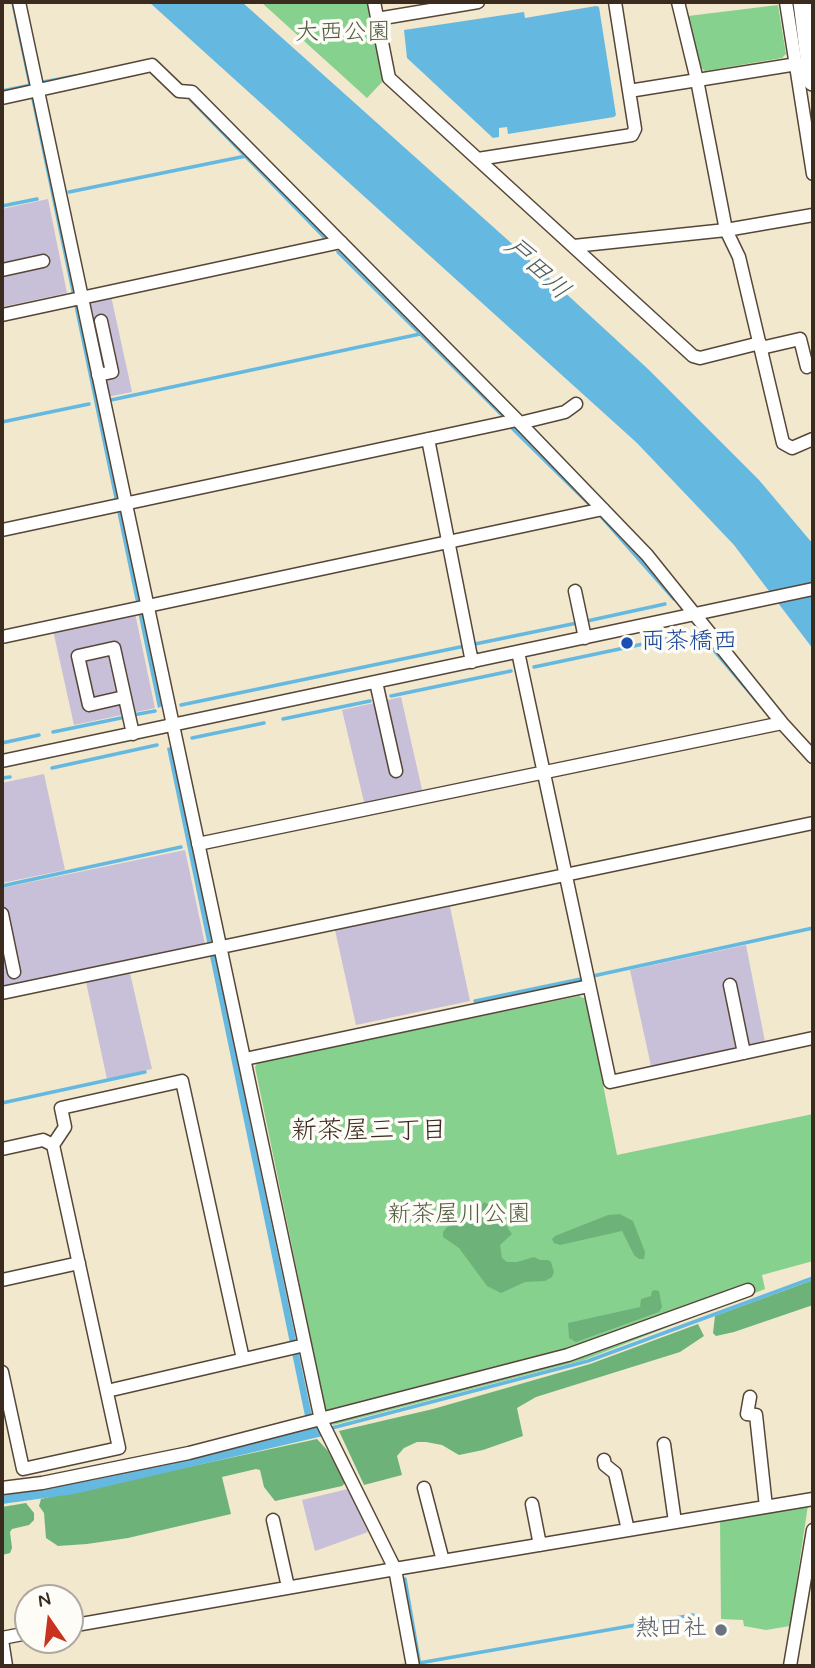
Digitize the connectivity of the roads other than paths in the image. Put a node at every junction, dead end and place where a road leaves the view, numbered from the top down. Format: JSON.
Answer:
{"nodes":[{"id":1,"x":19,"y":2,"type":"edge"},
{"id":2,"x":373,"y":2,"type":"edge"},
{"id":3,"x":478,"y":2,"type":"edge"},
{"id":4,"x":615,"y":2,"type":"edge"},
{"id":5,"x":678,"y":2,"type":"edge"},
{"id":6,"x":786,"y":2,"type":"edge"},
{"id":7,"x":803,"y":2,"type":"edge"},
{"id":8,"x":377,"y":19,"type":"junction"},
{"id":9,"x":797,"y":64,"type":"junction"},
{"id":10,"x":696,"y":80,"type":"junction"},
{"id":11,"x":813,"y":82,"type":"edge"},
{"id":12,"x":35,"y":91,"type":"junction"},
{"id":13,"x":629,"y":91,"type":"junction"},
{"id":14,"x":2,"y":98,"type":"edge"},
{"id":15,"x":478,"y":159,"type":"junction"},
{"id":16,"x":813,"y":174,"type":"edge"},
{"id":17,"x":813,"y":215,"type":"edge"},
{"id":18,"x":726,"y":230,"type":"junction"},
{"id":19,"x":341,"y":242,"type":"junction"},
{"id":20,"x":574,"y":246,"type":"junction"},
{"id":21,"x":43,"y":261,"type":"dead end"},
{"id":22,"x":2,"y":270,"type":"edge"},
{"id":23,"x":77,"y":299,"type":"junction"},
{"id":24,"x":2,"y":314,"type":"edge"},
{"id":25,"x":101,"y":321,"type":"dead end"},
{"id":26,"x":760,"y":346,"type":"junction"},
{"id":27,"x":807,"y":367,"type":"dead end"},
{"id":28,"x":98,"y":375,"type":"junction"},
{"id":29,"x":576,"y":404,"type":"dead end"},
{"id":30,"x":519,"y":422,"type":"junction"},
{"id":31,"x":428,"y":439,"type":"junction"},
{"id":32,"x":813,"y":439,"type":"edge"},
{"id":33,"x":120,"y":505,"type":"junction"},
{"id":34,"x":603,"y":509,"type":"junction"},
{"id":35,"x":2,"y":530,"type":"edge"},
{"id":36,"x":448,"y":542,"type":"junction"},
{"id":37,"x":813,"y":589,"type":"edge"},
{"id":38,"x":575,"y":591,"type":"dead end"},
{"id":39,"x":142,"y":608,"type":"junction"},
{"id":40,"x":697,"y":615,"type":"junction"},
{"id":41,"x":2,"y":638,"type":"edge"},
{"id":42,"x":585,"y":638,"type":"junction"},
{"id":43,"x":518,"y":652,"type":"junction"},
{"id":44,"x":472,"y":662,"type":"junction"},
{"id":45,"x":376,"y":682,"type":"junction"},
{"id":46,"x":124,"y":697,"type":"junction"},
{"id":47,"x":782,"y":723,"type":"junction"},
{"id":48,"x":173,"y":725,"type":"junction"},
{"id":49,"x":133,"y":734,"type":"junction"},
{"id":50,"x":813,"y":757,"type":"edge"},
{"id":51,"x":2,"y":761,"type":"edge"},
{"id":52,"x":396,"y":771,"type":"dead end"},
{"id":53,"x":544,"y":772,"type":"junction"},
{"id":54,"x":813,"y":823,"type":"edge"},
{"id":55,"x":198,"y":845,"type":"junction"},
{"id":56,"x":565,"y":875,"type":"junction"},
{"id":57,"x":2,"y":914,"type":"edge"},
{"id":58,"x":214,"y":948,"type":"junction"},
{"id":59,"x":14,"y":972,"type":"dead end"},
{"id":60,"x":730,"y":985,"type":"dead end"},
{"id":61,"x":589,"y":986,"type":"junction"},
{"id":62,"x":2,"y":993,"type":"edge"},
{"id":63,"x":813,"y":1038,"type":"edge"},
{"id":64,"x":744,"y":1053,"type":"junction"},
{"id":65,"x":245,"y":1059,"type":"junction"},
{"id":66,"x":53,"y":1145,"type":"junction"},
{"id":67,"x":2,"y":1149,"type":"edge"},
{"id":68,"x":79,"y":1263,"type":"junction"},
{"id":69,"x":2,"y":1280,"type":"edge"},
{"id":70,"x":748,"y":1290,"type":"dead end"},
{"id":71,"x":298,"y":1347,"type":"junction"},
{"id":72,"x":243,"y":1359,"type":"junction"},
{"id":73,"x":2,"y":1372,"type":"edge"},
{"id":74,"x":107,"y":1391,"type":"junction"},
{"id":75,"x":750,"y":1397,"type":"dead end"},
{"id":76,"x":314,"y":1422,"type":"junction"},
{"id":77,"x":664,"y":1444,"type":"dead end"},
{"id":78,"x":604,"y":1460,"type":"dead end"},
{"id":79,"x":2,"y":1488,"type":"edge"},
{"id":80,"x":424,"y":1488,"type":"dead end"},
{"id":81,"x":813,"y":1499,"type":"edge"},
{"id":82,"x":531,"y":1504,"type":"dead end"},
{"id":83,"x":766,"y":1507,"type":"junction"},
{"id":84,"x":273,"y":1520,"type":"dead end"},
{"id":85,"x":676,"y":1522,"type":"junction"},
{"id":86,"x":628,"y":1530,"type":"junction"},
{"id":87,"x":813,"y":1530,"type":"edge"},
{"id":88,"x":540,"y":1545,"type":"junction"},
{"id":89,"x":443,"y":1561,"type":"junction"},
{"id":90,"x":395,"y":1569,"type":"junction"},
{"id":91,"x":288,"y":1587,"type":"junction"},
{"id":92,"x":84,"y":1623,"type":"edge"},
{"id":93,"x":2,"y":1639,"type":"edge"},
{"id":94,"x":6,"y":1666,"type":"edge"},
{"id":95,"x":413,"y":1666,"type":"edge"},
{"id":96,"x":790,"y":1666,"type":"edge"}],
"edges":[{"from":1,"to":12,"type":"street"},
{"from":2,"to":8,"type":"street"},
{"from":3,"to":8,"type":"street"},
{"from":4,"to":13,"type":"street"},
{"from":5,"to":10,"type":"street"},
{"from":6,"to":9,"type":"street"},
{"from":7,"to":11,"type":"highway"},
{"from":8,"to":15,"type":"street"},
{"from":9,"to":10,"type":"street"},
{"from":9,"to":16,"type":"street"},
{"from":10,"to":13,"type":"street"},
{"from":10,"to":18,"type":"street"},
{"from":12,"to":14,"type":"street"},
{"from":12,"to":19,"type":"street"},
{"from":12,"to":23,"type":"street"},
{"from":13,"to":15,"type":"street"},
{"from":15,"to":20,"type":"street"},
{"from":17,"to":18,"type":"street"},
{"from":18,"to":20,"type":"street"},
{"from":18,"to":26,"type":"street"},
{"from":19,"to":23,"type":"street"},
{"from":19,"to":30,"type":"street"},
{"from":20,"to":26,"type":"street"},
{"from":21,"to":22,"type":"street"},
{"from":23,"to":24,"type":"street"},
{"from":23,"to":28,"type":"street"},
{"from":25,"to":28,"type":"street"},
{"from":26,"to":27,"type":"street"},
{"from":26,"to":32,"type":"street"},
{"from":28,"to":33,"type":"street"},
{"from":29,"to":30,"type":"street"},
{"from":30,"to":31,"type":"street"},
{"from":30,"to":34,"type":"street"},
{"from":31,"to":33,"type":"street"},
{"from":31,"to":36,"type":"street"},
{"from":33,"to":35,"type":"street"},
{"from":33,"to":39,"type":"street"},
{"from":34,"to":36,"type":"street"},
{"from":34,"to":40,"type":"street"},
{"from":36,"to":39,"type":"street"},
{"from":36,"to":44,"type":"street"},
{"from":37,"to":40,"type":"street"},
{"from":38,"to":42,"type":"street"},
{"from":39,"to":41,"type":"street"},
{"from":39,"to":48,"type":"street"},
{"from":40,"to":42,"type":"street"},
{"from":40,"to":47,"type":"street"},
{"from":42,"to":43,"type":"street"},
{"from":43,"to":44,"type":"street"},
{"from":43,"to":53,"type":"street"},
{"from":44,"to":45,"type":"street"},
{"from":45,"to":48,"type":"street"},
{"from":45,"to":52,"type":"street"},
{"from":46,"to":46,"type":"street"},
{"from":46,"to":49,"type":"street"},
{"from":47,"to":50,"type":"street"},
{"from":47,"to":53,"type":"street"},
{"from":48,"to":49,"type":"street"},
{"from":48,"to":55,"type":"street"},
{"from":49,"to":51,"type":"street"},
{"from":53,"to":55,"type":"street"},
{"from":53,"to":56,"type":"street"},
{"from":54,"to":56,"type":"street"},
{"from":55,"to":58,"type":"street"},
{"from":56,"to":58,"type":"street"},
{"from":56,"to":61,"type":"street"},
{"from":57,"to":59,"type":"street"},
{"from":58,"to":62,"type":"street"},
{"from":58,"to":65,"type":"street"},
{"from":60,"to":64,"type":"street"},
{"from":61,"to":64,"type":"street"},
{"from":61,"to":65,"type":"street"},
{"from":63,"to":64,"type":"street"},
{"from":65,"to":71,"type":"street"},
{"from":66,"to":67,"type":"street"},
{"from":66,"to":68,"type":"street"},
{"from":66,"to":72,"type":"street"},
{"from":68,"to":69,"type":"street"},
{"from":68,"to":74,"type":"street"},
{"from":70,"to":76,"type":"street"},
{"from":71,"to":72,"type":"street"},
{"from":71,"to":76,"type":"street"},
{"from":72,"to":74,"type":"street"},
{"from":73,"to":74,"type":"street"},
{"from":75,"to":83,"type":"street"},
{"from":76,"to":79,"type":"street"},
{"from":76,"to":90,"type":"street"},
{"from":77,"to":85,"type":"street"},
{"from":78,"to":86,"type":"street"},
{"from":80,"to":89,"type":"street"},
{"from":81,"to":83,"type":"street"},
{"from":82,"to":88,"type":"street"},
{"from":83,"to":85,"type":"street"},
{"from":84,"to":91,"type":"street"},
{"from":85,"to":86,"type":"street"},
{"from":86,"to":88,"type":"street"},
{"from":87,"to":96,"type":"street"},
{"from":88,"to":89,"type":"street"},
{"from":89,"to":90,"type":"street"},
{"from":90,"to":91,"type":"street"},
{"from":90,"to":95,"type":"street"},
{"from":91,"to":92,"type":"street"},
{"from":93,"to":94,"type":"street"}]}
